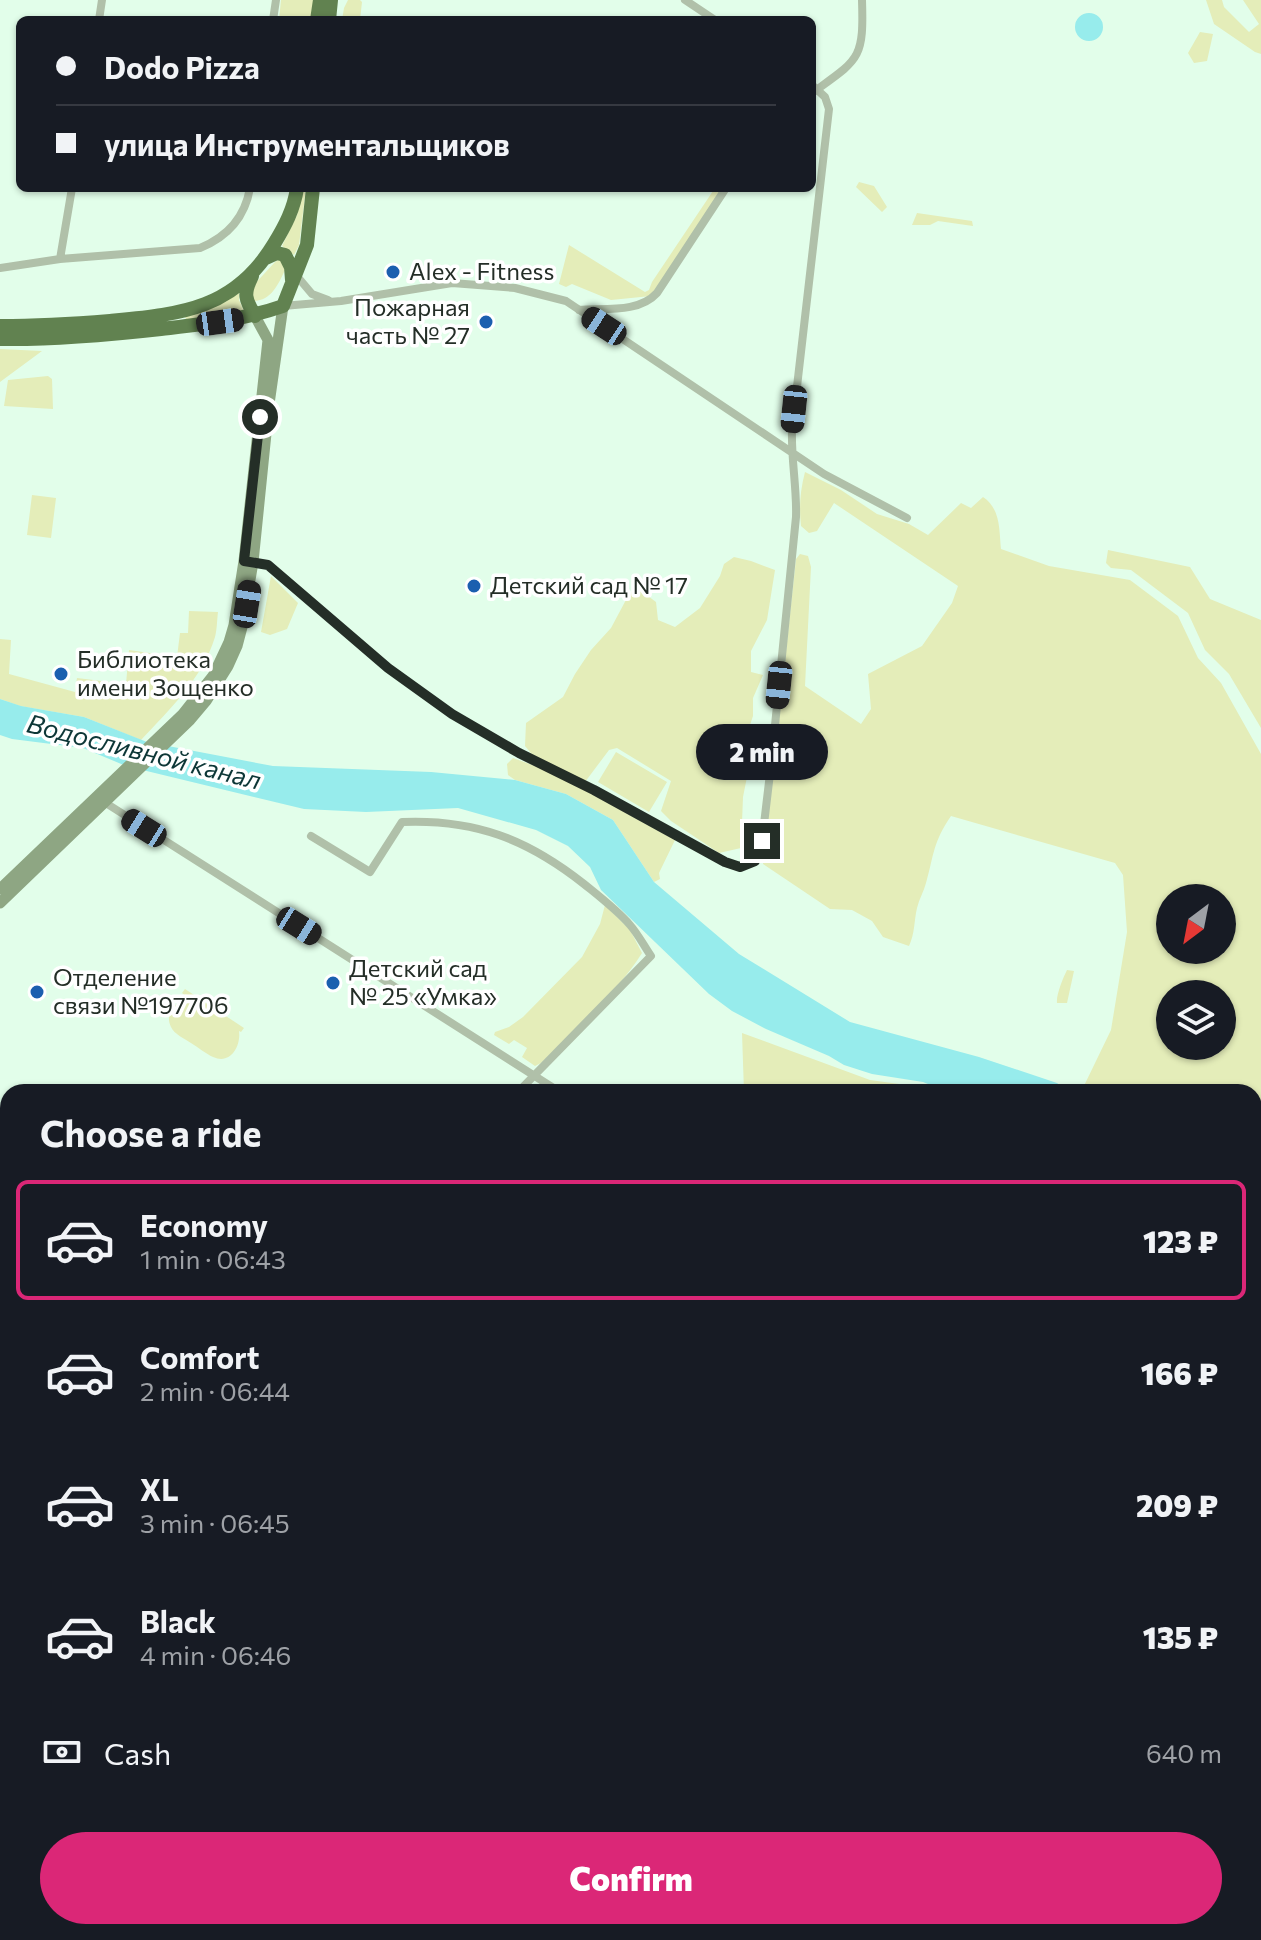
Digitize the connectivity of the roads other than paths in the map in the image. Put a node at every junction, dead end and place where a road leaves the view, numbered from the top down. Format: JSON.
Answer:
{"nodes":[{"id":1,"x":685,"y":0,"type":"edge"},
{"id":2,"x":862,"y":0,"type":"edge"},
{"id":3,"x":709,"y":16,"type":"edge"},
{"id":4,"x":816,"y":88,"type":"edge"},
{"id":5,"x":816,"y":90,"type":"edge"},
{"id":6,"x":71,"y":192,"type":"edge"},
{"id":7,"x":249,"y":192,"type":"edge"},
{"id":8,"x":296,"y":192,"type":"edge"},
{"id":9,"x":313,"y":192,"type":"edge"},
{"id":10,"x":723,"y":192,"type":"edge"},
{"id":11,"x":266,"y":258,"type":"junction"},
{"id":12,"x":60,"y":259,"type":"junction"},
{"id":13,"x":0,"y":268,"type":"edge"},
{"id":14,"x":252,"y":274,"type":"junction"},
{"id":15,"x":294,"y":280,"type":"junction"},
{"id":16,"x":337,"y":301,"type":"junction"},
{"id":17,"x":283,"y":306,"type":"junction"},
{"id":18,"x":578,"y":310,"type":"junction"},
{"id":19,"x":255,"y":316,"type":"junction"},
{"id":20,"x":0,"y":326,"type":"edge"},
{"id":21,"x":0,"y":339,"type":"edge"},
{"id":22,"x":792,"y":452,"type":"junction"},
{"id":23,"x":907,"y":518,"type":"dead end"},
{"id":24,"x":249,"y":561,"type":"junction"},
{"id":25,"x":100,"y":799,"type":"junction"},
{"id":26,"x":311,"y":836,"type":"dead end"},
{"id":27,"x":0,"y":889,"type":"edge"},
{"id":28,"x":0,"y":903,"type":"edge"},
{"id":29,"x":533,"y":1075,"type":"junction"},
{"id":30,"x":525,"y":1084,"type":"edge"},
{"id":31,"x":547,"y":1084,"type":"edge"}],
"edges":[{"from":1,"to":3,"type":"street"},
{"from":2,"to":4,"type":"street"},
{"from":5,"to":22,"type":"street"},
{"from":6,"to":12,"type":"street"},
{"from":7,"to":12,"type":"street"},
{"from":8,"to":11,"type":"highway"},
{"from":9,"to":15,"type":"highway"},
{"from":10,"to":18,"type":"street"},
{"from":11,"to":14,"type":"highway"},
{"from":11,"to":15,"type":"highway"},
{"from":12,"to":13,"type":"street"},
{"from":14,"to":19,"type":"highway"},
{"from":14,"to":20,"type":"highway"},
{"from":15,"to":16,"type":"street"},
{"from":15,"to":17,"type":"highway"},
{"from":16,"to":17,"type":"street"},
{"from":16,"to":18,"type":"street"},
{"from":17,"to":19,"type":"highway"},
{"from":17,"to":24,"type":"main road"},
{"from":18,"to":22,"type":"street"},
{"from":19,"to":21,"type":"highway"},
{"from":19,"to":24,"type":"main road"},
{"from":22,"to":23,"type":"street"},
{"from":22,"to":24,"type":"street"},
{"from":24,"to":25,"type":"main road"},
{"from":25,"to":27,"type":"main road"},
{"from":25,"to":28,"type":"main road"},
{"from":25,"to":29,"type":"street"},
{"from":26,"to":29,"type":"street"},
{"from":29,"to":30,"type":"street"},
{"from":29,"to":31,"type":"street"}]}
